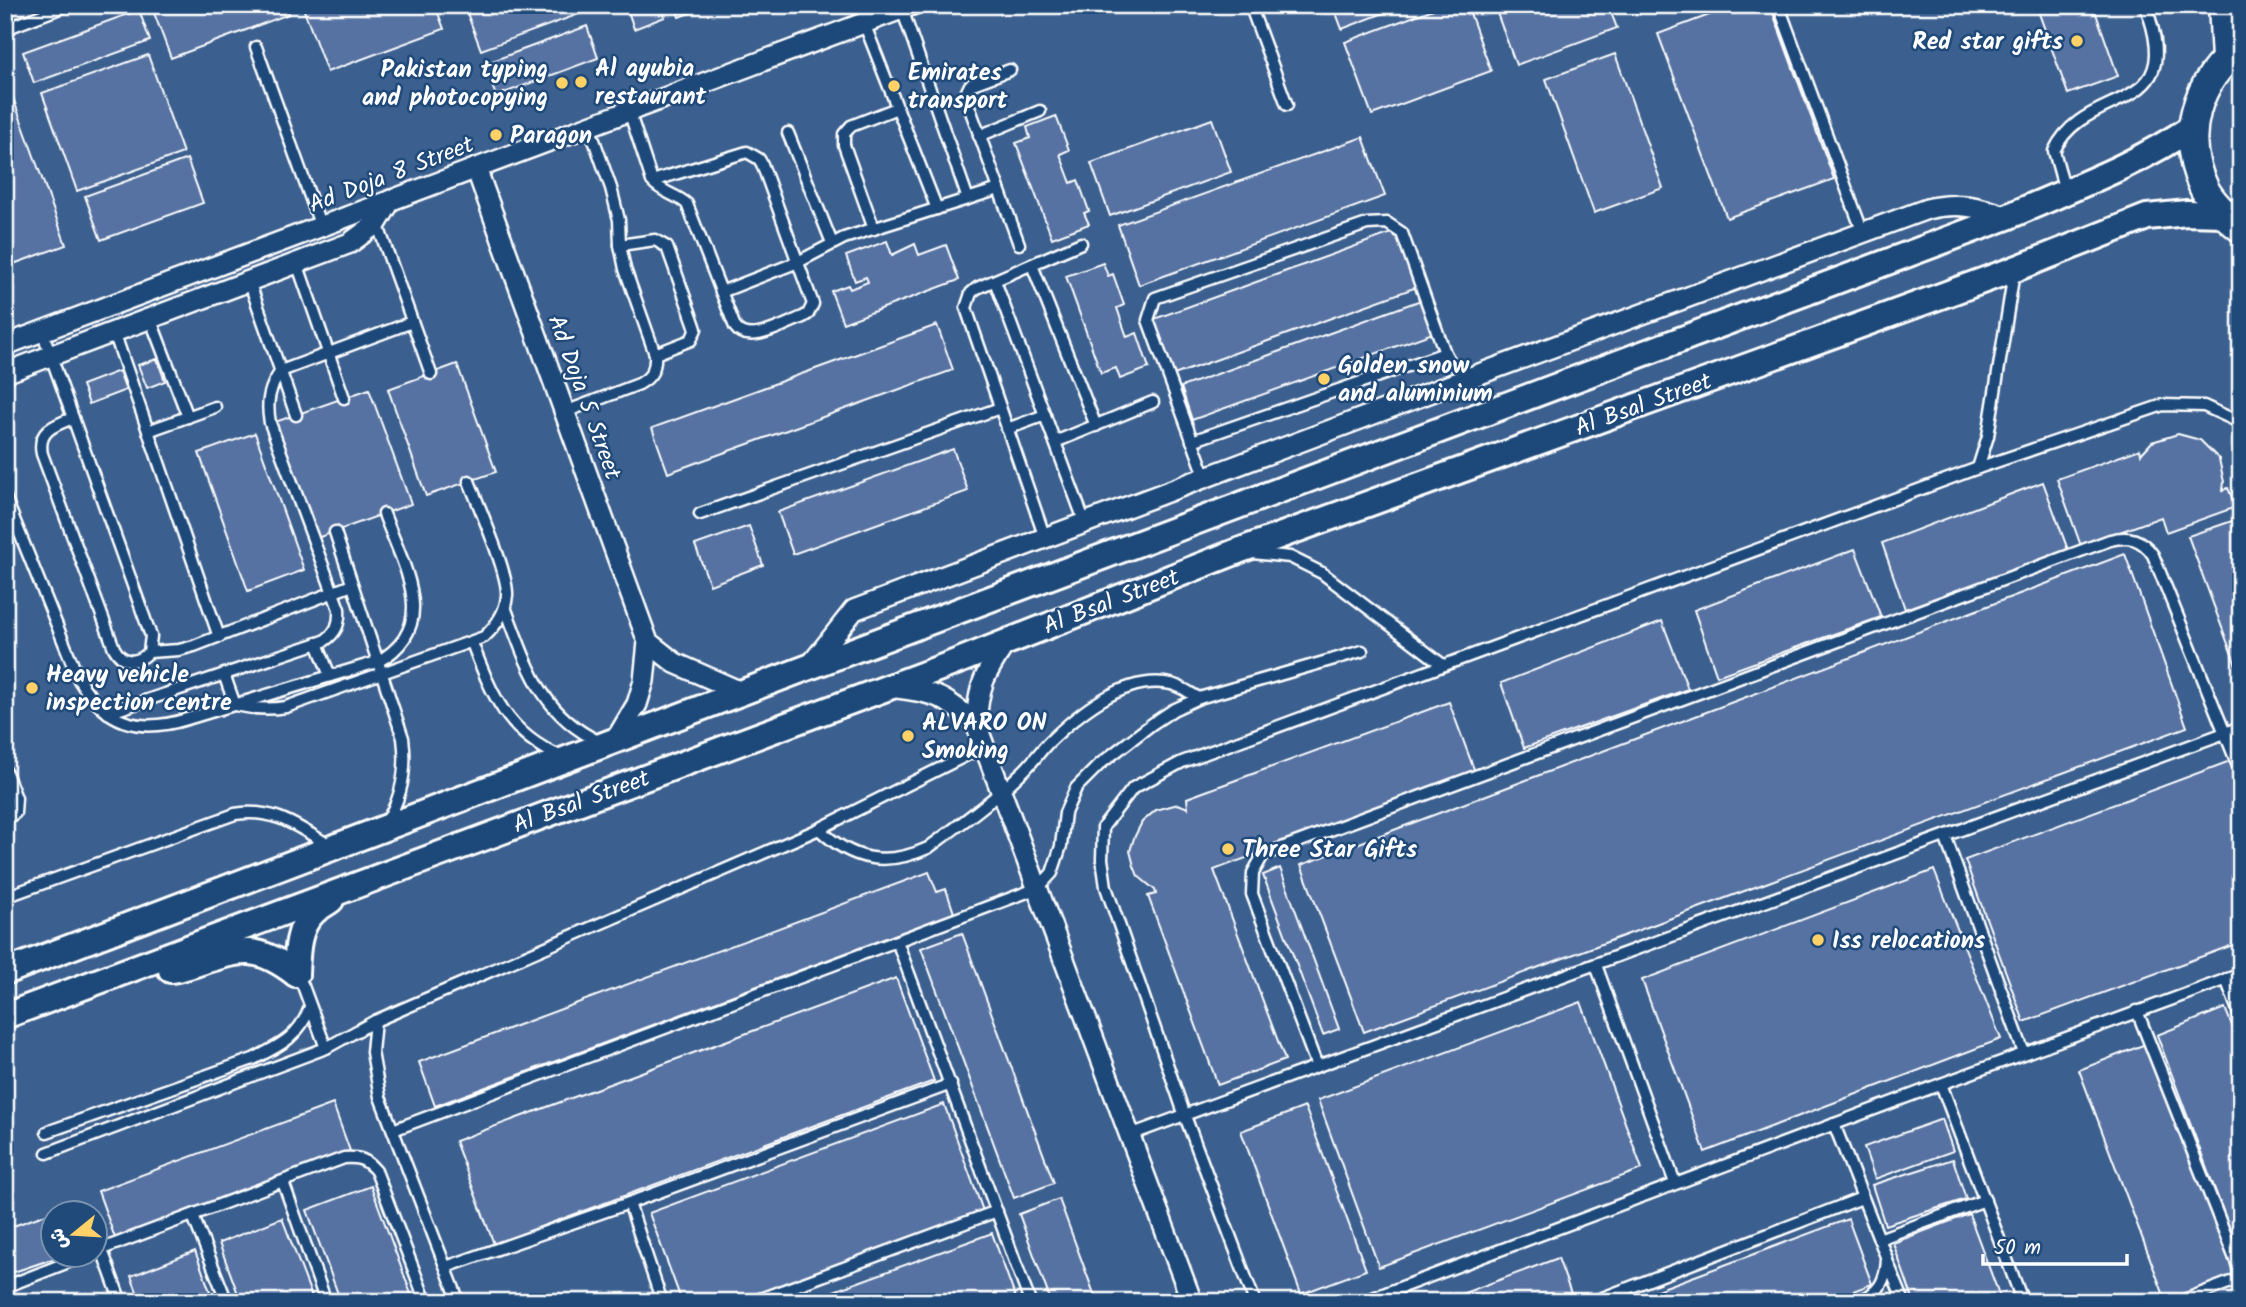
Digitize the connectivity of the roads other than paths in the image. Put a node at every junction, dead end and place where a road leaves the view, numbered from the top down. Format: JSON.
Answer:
{"nodes":[{"id":1,"x":68,"y":5,"type":"edge"},
{"id":2,"x":1250,"y":5,"type":"edge"},
{"id":3,"x":2145,"y":5,"type":"edge"},
{"id":4,"x":2223,"y":5,"type":"edge"},
{"id":5,"x":907,"y":7,"type":"edge"},
{"id":6,"x":1780,"y":9,"type":"dead end"},
{"id":7,"x":864,"y":23,"type":"junction"},
{"id":8,"x":5,"y":29,"type":"edge"},
{"id":9,"x":256,"y":47,"type":"dead end"},
{"id":10,"x":2233,"y":53,"type":"edge"},
{"id":11,"x":1010,"y":70,"type":"dead end"},
{"id":12,"x":1287,"y":105,"type":"dead end"},
{"id":13,"x":897,"y":108,"type":"junction"},
{"id":14,"x":629,"y":111,"type":"junction"},
{"id":15,"x":1040,"y":111,"type":"dead end"},
{"id":16,"x":589,"y":126,"type":"junction"},
{"id":17,"x":2192,"y":127,"type":"junction"},
{"id":18,"x":788,"y":132,"type":"dead end"},
{"id":19,"x":979,"y":136,"type":"junction"},
{"id":20,"x":476,"y":168,"type":"junction"},
{"id":21,"x":652,"y":180,"type":"junction"},
{"id":22,"x":999,"y":189,"type":"junction"},
{"id":23,"x":2065,"y":191,"type":"junction"},
{"id":24,"x":968,"y":199,"type":"junction"},
{"id":25,"x":391,"y":200,"type":"junction"},
{"id":26,"x":937,"y":209,"type":"junction"},
{"id":27,"x":2007,"y":216,"type":"junction"},
{"id":28,"x":2232,"y":221,"type":"edge"},
{"id":29,"x":377,"y":222,"type":"junction"},
{"id":30,"x":321,"y":227,"type":"junction"},
{"id":31,"x":874,"y":229,"type":"junction"},
{"id":32,"x":1863,"y":233,"type":"junction"},
{"id":33,"x":832,"y":243,"type":"junction"},
{"id":34,"x":1081,"y":243,"type":"dead end"},
{"id":35,"x":1018,"y":244,"type":"dead end"},
{"id":36,"x":620,"y":245,"type":"junction"},
{"id":37,"x":798,"y":262,"type":"junction"},
{"id":38,"x":297,"y":263,"type":"junction"},
{"id":39,"x":1032,"y":265,"type":"junction"},
{"id":40,"x":2015,"y":269,"type":"junction"},
{"id":41,"x":249,"y":281,"type":"junction"},
{"id":42,"x":995,"y":281,"type":"junction"},
{"id":43,"x":721,"y":292,"type":"junction"},
{"id":44,"x":150,"y":318,"type":"junction"},
{"id":45,"x":412,"y":322,"type":"junction"},
{"id":46,"x":42,"y":331,"type":"junction"},
{"id":47,"x":114,"y":332,"type":"junction"},
{"id":48,"x":5,"y":345,"type":"edge"},
{"id":49,"x":328,"y":353,"type":"junction"},
{"id":50,"x":1445,"y":353,"type":"junction"},
{"id":51,"x":655,"y":354,"type":"junction"},
{"id":52,"x":51,"y":355,"type":"junction"},
{"id":53,"x":281,"y":371,"type":"junction"},
{"id":54,"x":5,"y":373,"type":"edge"},
{"id":55,"x":431,"y":374,"type":"dead end"},
{"id":56,"x":1474,"y":376,"type":"junction"},
{"id":57,"x":344,"y":398,"type":"dead end"},
{"id":58,"x":1153,"y":402,"type":"dead end"},
{"id":59,"x":215,"y":407,"type":"dead end"},
{"id":60,"x":1000,"y":408,"type":"junction"},
{"id":61,"x":565,"y":412,"type":"junction"},
{"id":62,"x":296,"y":415,"type":"dead end"},
{"id":63,"x":1045,"y":415,"type":"junction"},
{"id":64,"x":188,"y":417,"type":"junction"},
{"id":65,"x":73,"y":418,"type":"junction"},
{"id":66,"x":2241,"y":424,"type":"edge"},
{"id":67,"x":1096,"y":425,"type":"junction"},
{"id":68,"x":1007,"y":429,"type":"junction"},
{"id":69,"x":148,"y":431,"type":"junction"},
{"id":70,"x":1192,"y":441,"type":"junction"},
{"id":71,"x":1055,"y":442,"type":"junction"},
{"id":72,"x":1978,"y":468,"type":"junction"},
{"id":73,"x":1206,"y":478,"type":"junction"},
{"id":74,"x":469,"y":481,"type":"dead end"},
{"id":75,"x":5,"y":497,"type":"edge"},
{"id":76,"x":700,"y":513,"type":"dead end"},
{"id":77,"x":384,"y":514,"type":"dead end"},
{"id":78,"x":1085,"y":523,"type":"junction"},
{"id":79,"x":335,"y":532,"type":"dead end"},
{"id":80,"x":1045,"y":538,"type":"junction"},
{"id":81,"x":1238,"y":551,"type":"junction"},
{"id":82,"x":352,"y":585,"type":"junction"},
{"id":83,"x":333,"y":593,"type":"junction"},
{"id":84,"x":505,"y":607,"type":"junction"},
{"id":85,"x":219,"y":637,"type":"junction"},
{"id":86,"x":648,"y":642,"type":"junction"},
{"id":87,"x":1006,"y":642,"type":"junction"},
{"id":88,"x":317,"y":643,"type":"junction"},
{"id":89,"x":472,"y":643,"type":"junction"},
{"id":90,"x":1362,"y":651,"type":"dead end"},
{"id":91,"x":149,"y":652,"type":"junction"},
{"id":92,"x":377,"y":662,"type":"junction"},
{"id":93,"x":1443,"y":665,"type":"junction"},
{"id":94,"x":809,"y":667,"type":"junction"},
{"id":95,"x":224,"y":674,"type":"junction"},
{"id":96,"x":382,"y":674,"type":"junction"},
{"id":97,"x":330,"y":676,"type":"junction"},
{"id":98,"x":889,"y":686,"type":"junction"},
{"id":99,"x":741,"y":692,"type":"junction"},
{"id":100,"x":1199,"y":698,"type":"junction"},
{"id":101,"x":235,"y":705,"type":"junction"},
{"id":102,"x":108,"y":713,"type":"junction"},
{"id":103,"x":976,"y":724,"type":"junction"},
{"id":104,"x":2241,"y":727,"type":"edge"},
{"id":105,"x":2225,"y":732,"type":"junction"},
{"id":106,"x":610,"y":742,"type":"junction"},
{"id":107,"x":985,"y":746,"type":"junction"},
{"id":108,"x":566,"y":759,"type":"junction"},
{"id":109,"x":5,"y":771,"type":"edge"},
{"id":110,"x":2241,"y":773,"type":"edge"},
{"id":111,"x":1002,"y":790,"type":"junction"},
{"id":112,"x":5,"y":820,"type":"edge"},
{"id":113,"x":382,"y":829,"type":"junction"},
{"id":114,"x":820,"y":829,"type":"junction"},
{"id":115,"x":1945,"y":836,"type":"junction"},
{"id":116,"x":333,"y":848,"type":"junction"},
{"id":117,"x":348,"y":888,"type":"junction"},
{"id":118,"x":1038,"y":888,"type":"junction"},
{"id":119,"x":5,"y":897,"type":"edge"},
{"id":120,"x":897,"y":941,"type":"junction"},
{"id":121,"x":1596,"y":964,"type":"junction"},
{"id":122,"x":132,"y":970,"type":"junction"},
{"id":123,"x":5,"y":972,"type":"edge"},
{"id":124,"x":296,"y":974,"type":"junction"},
{"id":125,"x":2241,"y":974,"type":"edge"},
{"id":126,"x":2226,"y":979,"type":"junction"},
{"id":127,"x":310,"y":1007,"type":"junction"},
{"id":128,"x":2137,"y":1011,"type":"junction"},
{"id":129,"x":5,"y":1016,"type":"edge"},
{"id":130,"x":2241,"y":1018,"type":"edge"},
{"id":131,"x":375,"y":1021,"type":"junction"},
{"id":132,"x":326,"y":1048,"type":"junction"},
{"id":133,"x":2024,"y":1053,"type":"junction"},
{"id":134,"x":1317,"y":1066,"type":"junction"},
{"id":135,"x":951,"y":1084,"type":"junction"},
{"id":136,"x":1941,"y":1084,"type":"junction"},
{"id":137,"x":1185,"y":1116,"type":"junction"},
{"id":138,"x":1834,"y":1124,"type":"junction"},
{"id":139,"x":393,"y":1130,"type":"junction"},
{"id":140,"x":47,"y":1132,"type":"dead end"},
{"id":141,"x":1130,"y":1135,"type":"junction"},
{"id":142,"x":47,"y":1153,"type":"dead end"},
{"id":143,"x":283,"y":1182,"type":"junction"},
{"id":144,"x":1675,"y":1183,"type":"junction"},
{"id":145,"x":1863,"y":1198,"type":"junction"},
{"id":146,"x":1985,"y":1199,"type":"junction"},
{"id":147,"x":629,"y":1203,"type":"junction"},
{"id":148,"x":997,"y":1211,"type":"junction"},
{"id":149,"x":193,"y":1216,"type":"junction"},
{"id":150,"x":1879,"y":1239,"type":"junction"},
{"id":151,"x":108,"y":1247,"type":"edge"},
{"id":152,"x":1887,"y":1259,"type":"junction"},
{"id":153,"x":446,"y":1267,"type":"junction"},
{"id":154,"x":55,"y":1268,"type":"edge"},
{"id":155,"x":106,"y":1268,"type":"edge"},
{"id":156,"x":2241,"y":1276,"type":"edge"},
{"id":157,"x":5,"y":1287,"type":"edge"},
{"id":158,"x":121,"y":1302,"type":"edge"},
{"id":159,"x":227,"y":1302,"type":"edge"},
{"id":160,"x":327,"y":1302,"type":"edge"},
{"id":161,"x":426,"y":1302,"type":"edge"},
{"id":162,"x":459,"y":1302,"type":"edge"},
{"id":163,"x":662,"y":1302,"type":"edge"},
{"id":164,"x":752,"y":1302,"type":"edge"},
{"id":165,"x":1030,"y":1302,"type":"edge"},
{"id":166,"x":1192,"y":1302,"type":"edge"},
{"id":167,"x":1255,"y":1302,"type":"edge"},
{"id":168,"x":1362,"y":1302,"type":"edge"},
{"id":169,"x":1592,"y":1302,"type":"edge"},
{"id":170,"x":1857,"y":1302,"type":"edge"},
{"id":171,"x":1904,"y":1302,"type":"edge"},
{"id":172,"x":2017,"y":1302,"type":"edge"},
{"id":173,"x":2179,"y":1302,"type":"edge"}],
"edges":[{"from":1,"to":8,"type":"lane"},
{"from":2,"to":12,"type":"lane"},
{"from":3,"to":23,"type":"lane"},
{"from":4,"to":10,"type":"main road"},
{"from":5,"to":7,"type":"street","name":"Ad Doja 8 Street"},
{"from":5,"to":24,"type":"lane"},
{"from":6,"to":32,"type":"lane"},
{"from":7,"to":13,"type":"lane"},
{"from":7,"to":14,"type":"street","name":"Ad Doja 8 Street"},
{"from":9,"to":30,"type":"lane"},
{"from":10,"to":17,"type":"main road"},
{"from":11,"to":19,"type":"lane"},
{"from":13,"to":26,"type":"lane"},
{"from":13,"to":31,"type":"lane"},
{"from":14,"to":16,"type":"street","name":"Ad Doja 8 Street"},
{"from":14,"to":21,"type":"lane"},
{"from":15,"to":19,"type":"lane"},
{"from":16,"to":20,"type":"street","name":"Ad Doja 8 Street"},
{"from":16,"to":36,"type":"lane"},
{"from":17,"to":23,"type":"street","name":"Al Bsal Street"},
{"from":17,"to":28,"type":"main road"},
{"from":18,"to":33,"type":"lane"},
{"from":19,"to":22,"type":"lane"},
{"from":20,"to":25,"type":"street","name":"Ad Doja 8 Street"},
{"from":20,"to":61,"type":"street","name":"Ad Doja 5 Street"},
{"from":21,"to":37,"type":"lane"},
{"from":21,"to":43,"type":"lane"},
{"from":22,"to":24,"type":"lane"},
{"from":22,"to":35,"type":"lane"},
{"from":23,"to":27,"type":"street","name":"Al Bsal Street"},
{"from":24,"to":26,"type":"lane"},
{"from":25,"to":29,"type":"street"},
{"from":25,"to":30,"type":"street","name":"Ad Doja 8 Street"},
{"from":26,"to":31,"type":"lane"},
{"from":27,"to":32,"type":"street"},
{"from":27,"to":94,"type":"street","name":"Al Bsal Street"},
{"from":28,"to":40,"type":"street","name":"Al Bsal Street"},
{"from":29,"to":38,"type":"street"},
{"from":29,"to":45,"type":"lane"},
{"from":30,"to":46,"type":"street","name":"Ad Doja 8 Street"},
{"from":31,"to":33,"type":"lane"},
{"from":32,"to":56,"type":"street"},
{"from":33,"to":37,"type":"lane"},
{"from":34,"to":39,"type":"lane"},
{"from":36,"to":51,"type":"lane"},
{"from":36,"to":51,"type":"lane"},
{"from":37,"to":43,"type":"lane"},
{"from":37,"to":43,"type":"lane"},
{"from":38,"to":41,"type":"street"},
{"from":38,"to":49,"type":"lane"},
{"from":39,"to":42,"type":"lane"},
{"from":39,"to":67,"type":"lane"},
{"from":40,"to":72,"type":"lane"},
{"from":40,"to":81,"type":"street","name":"Al Bsal Street"},
{"from":41,"to":44,"type":"street"},
{"from":41,"to":53,"type":"lane"},
{"from":42,"to":60,"type":"lane"},
{"from":42,"to":63,"type":"lane"},
{"from":44,"to":47,"type":"street"},
{"from":44,"to":64,"type":"lane"},
{"from":45,"to":49,"type":"lane"},
{"from":45,"to":55,"type":"lane"},
{"from":46,"to":48,"type":"street","name":"Ad Doja 8 Street"},
{"from":46,"to":52,"type":"lane"},
{"from":47,"to":52,"type":"street"},
{"from":47,"to":69,"type":"lane"},
{"from":49,"to":53,"type":"lane"},
{"from":49,"to":57,"type":"lane"},
{"from":50,"to":56,"type":"lane"},
{"from":50,"to":70,"type":"lane"},
{"from":50,"to":70,"type":"lane"},
{"from":51,"to":61,"type":"lane"},
{"from":52,"to":54,"type":"street"},
{"from":52,"to":65,"type":"lane"},
{"from":53,"to":62,"type":"lane"},
{"from":53,"to":83,"type":"lane"},
{"from":56,"to":73,"type":"street"},
{"from":58,"to":67,"type":"lane"},
{"from":59,"to":64,"type":"lane"},
{"from":60,"to":68,"type":"lane"},
{"from":60,"to":76,"type":"lane"},
{"from":61,"to":86,"type":"street","name":"Ad Doja 5 Street"},
{"from":63,"to":68,"type":"lane"},
{"from":63,"to":71,"type":"lane"},
{"from":64,"to":69,"type":"lane"},
{"from":65,"to":91,"type":"lane"},
{"from":65,"to":91,"type":"lane"},
{"from":66,"to":72,"type":"lane"},
{"from":67,"to":71,"type":"lane"},
{"from":68,"to":80,"type":"lane"},
{"from":69,"to":85,"type":"lane"},
{"from":70,"to":73,"type":"lane"},
{"from":71,"to":78,"type":"lane"},
{"from":72,"to":93,"type":"lane"},
{"from":73,"to":78,"type":"street"},
{"from":74,"to":84,"type":"lane"},
{"from":75,"to":102,"type":"lane"},
{"from":77,"to":92,"type":"lane"},
{"from":78,"to":80,"type":"street"},
{"from":79,"to":82,"type":"lane"},
{"from":80,"to":94,"type":"street"},
{"from":81,"to":87,"type":"street","name":"Al Bsal Street"},
{"from":81,"to":93,"type":"lane"},
{"from":82,"to":83,"type":"lane"},
{"from":82,"to":92,"type":"lane"},
{"from":83,"to":85,"type":"lane"},
{"from":83,"to":88,"type":"lane"},
{"from":84,"to":89,"type":"lane"},
{"from":84,"to":106,"type":"lane"},
{"from":85,"to":91,"type":"lane"},
{"from":86,"to":99,"type":"street"},
{"from":86,"to":106,"type":"street","name":"Ad Doja 5 Street"},
{"from":87,"to":98,"type":"street","name":"Al Bsal Street"},
{"from":87,"to":103,"type":"street"},
{"from":88,"to":95,"type":"lane"},
{"from":88,"to":97,"type":"lane"},
{"from":89,"to":96,"type":"lane"},
{"from":89,"to":108,"type":"lane"},
{"from":90,"to":100,"type":"lane"},
{"from":92,"to":96,"type":"lane"},
{"from":92,"to":97,"type":"lane"},
{"from":93,"to":137,"type":"lane"},
{"from":94,"to":99,"type":"street","name":"Al Bsal Street"},
{"from":95,"to":101,"type":"lane"},
{"from":95,"to":102,"type":"lane"},
{"from":96,"to":101,"type":"lane"},
{"from":96,"to":113,"type":"lane"},
{"from":97,"to":101,"type":"lane"},
{"from":98,"to":103,"type":"street"},
{"from":98,"to":117,"type":"street","name":"Al Bsal Street"},
{"from":99,"to":106,"type":"street","name":"Al Bsal Street"},
{"from":100,"to":111,"type":"lane"},
{"from":100,"to":118,"type":"lane"},
{"from":101,"to":102,"type":"lane"},
{"from":103,"to":107,"type":"street"},
{"from":104,"to":105,"type":"lane"},
{"from":105,"to":110,"type":"lane"},
{"from":105,"to":115,"type":"lane"},
{"from":105,"to":134,"type":"lane"},
{"from":106,"to":108,"type":"street","name":"Al Bsal Street"},
{"from":107,"to":111,"type":"street"},
{"from":107,"to":114,"type":"lane"},
{"from":108,"to":113,"type":"street","name":"Al Bsal Street"},
{"from":109,"to":112,"type":"lane"},
{"from":111,"to":114,"type":"lane"},
{"from":111,"to":118,"type":"street"},
{"from":113,"to":116,"type":"street","name":"Al Bsal Street"},
{"from":114,"to":131,"type":"lane"},
{"from":115,"to":121,"type":"lane"},
{"from":115,"to":133,"type":"lane"},
{"from":116,"to":119,"type":"lane"},
{"from":116,"to":123,"type":"street","name":"Al Bsal Street"},
{"from":117,"to":122,"type":"street","name":"Al Bsal Street"},
{"from":117,"to":124,"type":"street"},
{"from":118,"to":120,"type":"lane"},
{"from":118,"to":141,"type":"street"},
{"from":120,"to":135,"type":"lane"},
{"from":120,"to":139,"type":"lane"},
{"from":121,"to":134,"type":"lane"},
{"from":121,"to":144,"type":"lane"},
{"from":122,"to":124,"type":"street"},
{"from":122,"to":129,"type":"street","name":"Al Bsal Street"},
{"from":124,"to":127,"type":"lane"},
{"from":125,"to":126,"type":"lane"},
{"from":126,"to":128,"type":"lane"},
{"from":126,"to":130,"type":"lane"},
{"from":127,"to":132,"type":"lane"},
{"from":127,"to":140,"type":"lane"},
{"from":128,"to":133,"type":"lane"},
{"from":128,"to":156,"type":"lane"},
{"from":131,"to":132,"type":"lane"},
{"from":131,"to":139,"type":"lane"},
{"from":132,"to":142,"type":"lane"},
{"from":133,"to":136,"type":"lane"},
{"from":134,"to":137,"type":"lane"},
{"from":135,"to":147,"type":"lane"},
{"from":135,"to":148,"type":"lane"},
{"from":136,"to":138,"type":"lane"},
{"from":136,"to":146,"type":"lane"},
{"from":137,"to":141,"type":"lane"},
{"from":137,"to":167,"type":"lane"},
{"from":138,"to":144,"type":"lane"},
{"from":138,"to":145,"type":"lane"},
{"from":139,"to":153,"type":"lane"},
{"from":141,"to":166,"type":"street"},
{"from":143,"to":149,"type":"lane"},
{"from":143,"to":160,"type":"lane"},
{"from":143,"to":161,"type":"lane"},
{"from":144,"to":168,"type":"lane"},
{"from":145,"to":150,"type":"lane"},
{"from":145,"to":169,"type":"lane"},
{"from":146,"to":150,"type":"lane"},
{"from":146,"to":172,"type":"lane"},
{"from":147,"to":153,"type":"lane"},
{"from":147,"to":163,"type":"lane"},
{"from":148,"to":164,"type":"lane"},
{"from":148,"to":165,"type":"lane"},
{"from":149,"to":151,"type":"lane"},
{"from":149,"to":159,"type":"lane"},
{"from":150,"to":152,"type":"lane"},
{"from":152,"to":170,"type":"lane"},
{"from":152,"to":171,"type":"lane"},
{"from":153,"to":162,"type":"lane"},
{"from":154,"to":157,"type":"lane"},
{"from":155,"to":158,"type":"lane"},
{"from":156,"to":173,"type":"lane"}]}
